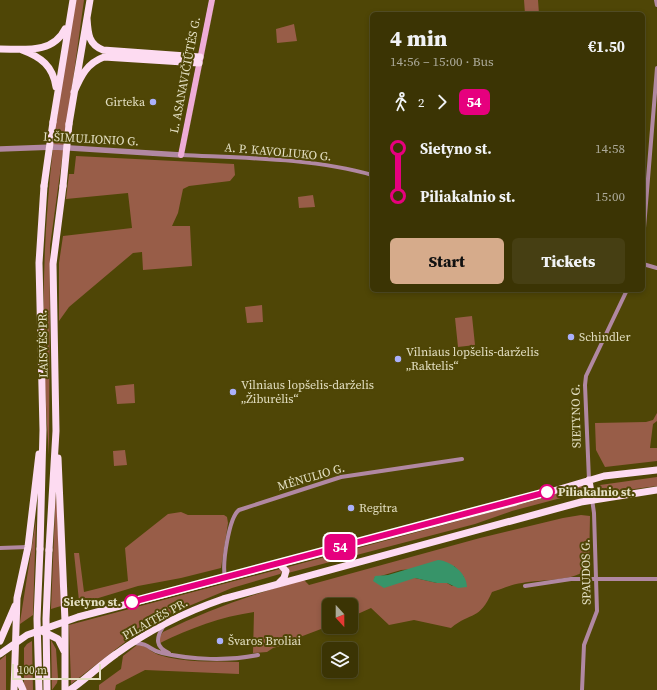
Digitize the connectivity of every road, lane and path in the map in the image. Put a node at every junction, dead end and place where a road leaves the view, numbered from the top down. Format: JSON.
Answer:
{"nodes":[{"id":1,"x":73,"y":0,"type":"edge"},
{"id":2,"x":90,"y":0,"type":"edge"},
{"id":3,"x":212,"y":0,"type":"edge"},
{"id":4,"x":656,"y":0,"type":"edge"},
{"id":5,"x":657,"y":5,"type":"edge"},
{"id":6,"x":87,"y":18,"type":"junction"},
{"id":7,"x":69,"y":21,"type":"junction"},
{"id":8,"x":0,"y":49,"type":"edge"},
{"id":9,"x":20,"y":49,"type":"junction"},
{"id":10,"x":200,"y":60,"type":"junction"},
{"id":11,"x":657,"y":68,"type":"edge"},
{"id":12,"x":57,"y":92,"type":"junction"},
{"id":13,"x":74,"y":92,"type":"junction"},
{"id":14,"x":0,"y":149,"type":"edge"},
{"id":15,"x":181,"y":155,"type":"junction"},
{"id":16,"x":370,"y":175,"type":"edge"},
{"id":17,"x":645,"y":215,"type":"edge"},
{"id":18,"x":645,"y":265,"type":"edge"},
{"id":19,"x":657,"y":268,"type":"edge"},
{"id":20,"x":626,"y":292,"type":"edge"},
{"id":21,"x":43,"y":430,"type":"junction"},
{"id":22,"x":56,"y":432,"type":"junction"},
{"id":23,"x":462,"y":459,"type":"dead end"},
{"id":24,"x":657,"y":470,"type":"edge"},
{"id":25,"x":589,"y":480,"type":"junction"},
{"id":26,"x":657,"y":490,"type":"edge"},
{"id":27,"x":592,"y":499,"type":"junction"},
{"id":28,"x":28,"y":547,"type":"junction"},
{"id":29,"x":0,"y":548,"type":"edge"},
{"id":30,"x":279,"y":563,"type":"junction"},
{"id":31,"x":225,"y":577,"type":"junction"},
{"id":32,"x":596,"y":578,"type":"junction"},
{"id":33,"x":657,"y":579,"type":"edge"},
{"id":34,"x":279,"y":583,"type":"junction"},
{"id":35,"x":525,"y":586,"type":"dead end"},
{"id":36,"x":17,"y":598,"type":"junction"},
{"id":37,"x":66,"y":621,"type":"junction"},
{"id":38,"x":165,"y":623,"type":"junction"},
{"id":39,"x":40,"y":630,"type":"junction"},
{"id":40,"x":0,"y":641,"type":"edge"},
{"id":41,"x":132,"y":642,"type":"junction"},
{"id":42,"x":15,"y":643,"type":"junction"},
{"id":43,"x":0,"y":654,"type":"edge"},
{"id":44,"x":258,"y":654,"type":"dead end"},
{"id":45,"x":173,"y":655,"type":"junction"},
{"id":46,"x":65,"y":656,"type":"junction"},
{"id":47,"x":14,"y":670,"type":"junction"},
{"id":48,"x":14,"y":690,"type":"edge"},
{"id":49,"x":22,"y":690,"type":"edge"},
{"id":50,"x":39,"y":690,"type":"edge"},
{"id":51,"x":47,"y":690,"type":"edge"},
{"id":52,"x":65,"y":690,"type":"edge"},
{"id":53,"x":70,"y":690,"type":"edge"},
{"id":54,"x":582,"y":690,"type":"edge"}],
"edges":[{"from":1,"to":7,"type":"main road","name":"LAISVĖS PR."},
{"from":2,"to":6,"type":"main road","name":"LAISVĖS PR."},
{"from":3,"to":10,"type":"main road","name":"L. ASANAVIČIŪTĖS G."},
{"from":4,"to":5,"type":"street"},
{"from":6,"to":10,"type":"main road"},
{"from":6,"to":13,"type":"main road","name":"LAISVĖS PR."},
{"from":7,"to":9,"type":"main road"},
{"from":7,"to":12,"type":"main road","name":"LAISVĖS PR."},
{"from":8,"to":9,"type":"main road"},
{"from":9,"to":12,"type":"main road"},
{"from":10,"to":13,"type":"main road"},
{"from":10,"to":15,"type":"main road","name":"L. ASANAVIČIŪTĖS G."},
{"from":11,"to":17,"type":"street"},
{"from":12,"to":21,"type":"main road","name":"LAISVĖS PR.","bridge":true},
{"from":13,"to":22,"type":"main road","name":"LAISVĖS PR.","bridge":true},
{"from":14,"to":15,"type":"street","name":"I. ŠIMULIONIO G."},
{"from":15,"to":16,"type":"street","name":"A. P. KAVOLIUKO G."},
{"from":18,"to":19,"type":"street"},
{"from":20,"to":25,"type":"street","name":"SIETYNO G."},
{"from":21,"to":28,"type":"main road","name":"LAISVĖS PR."},
{"from":21,"to":50,"type":"main road","name":"LAISVĖS PR.","bridge":true},
{"from":22,"to":37,"type":"main road"},
{"from":22,"to":51,"type":"main road","name":"LAISVĖS PR.","bridge":true},
{"from":23,"to":31,"type":"street","name":"MĖNULIO G."},
{"from":24,"to":25,"type":"main road","name":"PILAITĖS PR."},
{"from":25,"to":27,"type":"main road"},
{"from":25,"to":30,"type":"main road","name":"PILAITĖS PR."},
{"from":26,"to":27,"type":"main road","name":"PILAITĖS PR."},
{"from":27,"to":32,"type":"street","name":"SPAUDOS G."},
{"from":27,"to":34,"type":"main road","name":"PILAITĖS PR."},
{"from":28,"to":29,"type":"street"},
{"from":28,"to":36,"type":"main road","name":"LAISVĖS PR."},
{"from":30,"to":31,"type":"main road","name":"PILAITĖS PR."},
{"from":30,"to":34,"type":"main road"},
{"from":31,"to":37,"type":"main road","name":"PILAITĖS PR."},
{"from":32,"to":33,"type":"street"},
{"from":32,"to":35,"type":"street"},
{"from":32,"to":54,"type":"street","name":"SPAUDOS G."},
{"from":34,"to":38,"type":"main road","name":"PILAITĖS PR."},
{"from":36,"to":40,"type":"main road"},
{"from":36,"to":42,"type":"main road","name":"LAISVĖS PR."},
{"from":37,"to":39,"type":"main road","name":"PILAITĖS PR."},
{"from":37,"to":46,"type":"main road"},
{"from":38,"to":41,"type":"main road","name":"PILAITĖS PR."},
{"from":38,"to":45,"type":"street"},
{"from":39,"to":42,"type":"main road","name":"PILAITĖS PR."},
{"from":39,"to":46,"type":"main road"},
{"from":41,"to":45,"type":"street"},
{"from":41,"to":53,"type":"main road","name":"PILAITĖS PR."},
{"from":42,"to":43,"type":"main road","name":"PILAITĖS PR."},
{"from":42,"to":47,"type":"main road","name":"LAISVĖS PR."},
{"from":44,"to":45,"type":"street"},
{"from":46,"to":52,"type":"main road"},
{"from":47,"to":48,"type":"main road","name":"LAISVĖS PR."},
{"from":47,"to":49,"type":"main road"}]}
